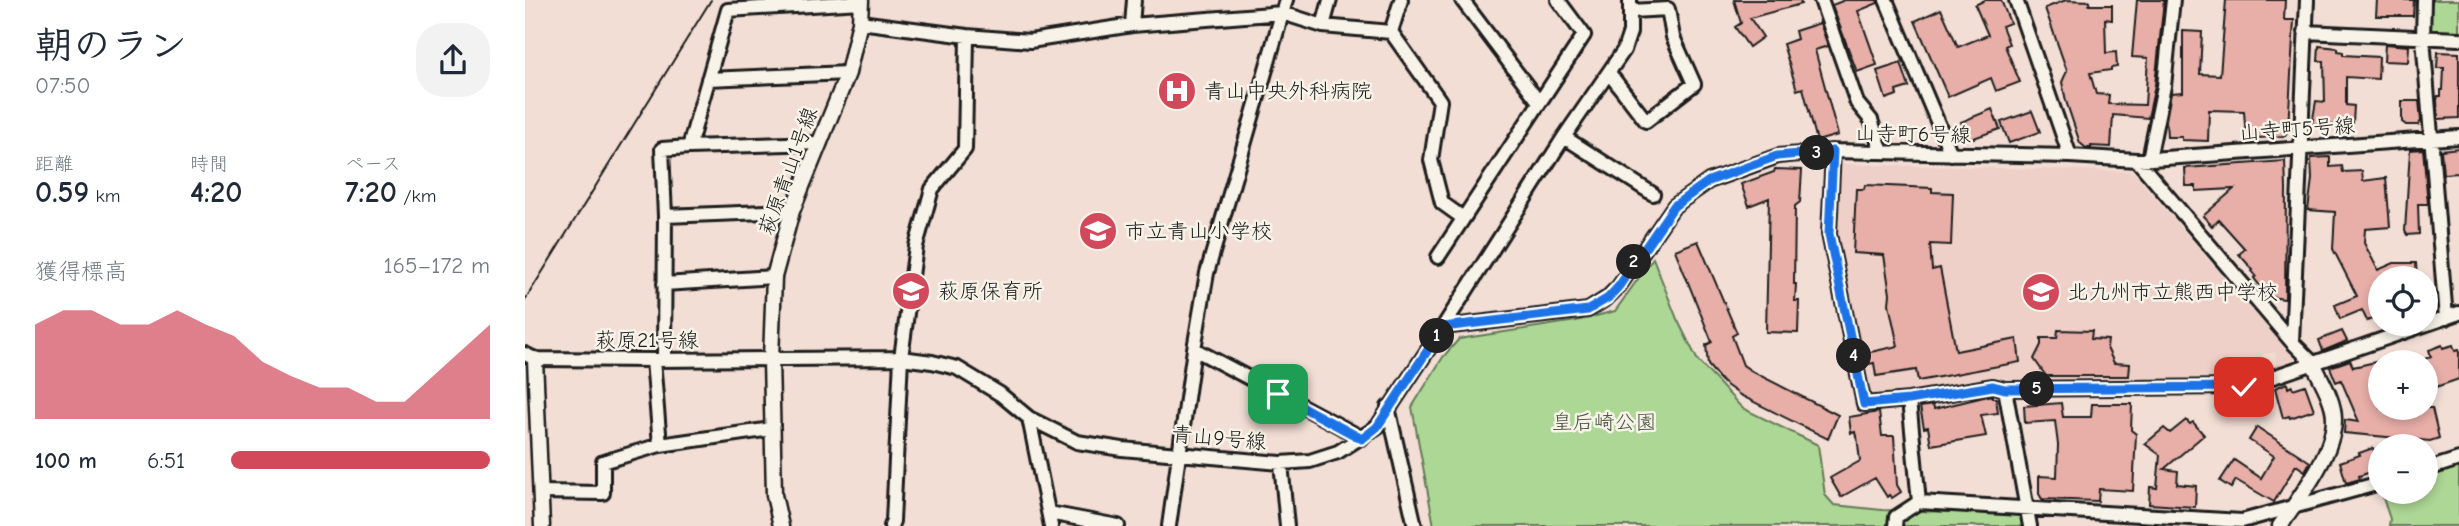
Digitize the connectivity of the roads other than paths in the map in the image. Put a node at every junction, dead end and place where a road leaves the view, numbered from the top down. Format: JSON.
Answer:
{"nodes":[{"id":1,"x":1135,"y":0,"type":"edge"},
{"id":2,"x":1286,"y":0,"type":"edge"},
{"id":3,"x":1330,"y":0,"type":"edge"},
{"id":4,"x":1401,"y":0,"type":"edge"},
{"id":5,"x":1462,"y":0,"type":"edge"},
{"id":6,"x":1558,"y":0,"type":"edge"},
{"id":7,"x":1821,"y":0,"type":"edge"},
{"id":8,"x":1886,"y":0,"type":"edge"},
{"id":9,"x":2016,"y":0,"type":"edge"},
{"id":10,"x":2173,"y":0,"type":"edge"},
{"id":11,"x":2307,"y":0,"type":"edge"},
{"id":12,"x":2424,"y":0,"type":"edge"},
{"id":13,"x":861,"y":1,"type":"edge"},
{"id":14,"x":1630,"y":5,"type":"edge"},
{"id":15,"x":1282,"y":13,"type":"junction"},
{"id":16,"x":860,"y":23,"type":"junction"},
{"id":17,"x":1132,"y":25,"type":"junction"},
{"id":18,"x":1323,"y":26,"type":"junction"},
{"id":19,"x":1391,"y":32,"type":"junction"},
{"id":20,"x":2305,"y":32,"type":"junction"},
{"id":21,"x":967,"y":36,"type":"junction"},
{"id":22,"x":2423,"y":38,"type":"junction"},
{"id":23,"x":2459,"y":39,"type":"edge"},
{"id":24,"x":848,"y":73,"type":"junction"},
{"id":25,"x":1609,"y":73,"type":"junction"},
{"id":26,"x":708,"y":79,"type":"junction"},
{"id":27,"x":1539,"y":102,"type":"junction"},
{"id":28,"x":2459,"y":137,"type":"edge"},
{"id":29,"x":1565,"y":138,"type":"junction"},
{"id":30,"x":2432,"y":139,"type":"junction"},
{"id":31,"x":820,"y":143,"type":"junction"},
{"id":32,"x":689,"y":147,"type":"junction"},
{"id":33,"x":2299,"y":147,"type":"junction"},
{"id":34,"x":1833,"y":151,"type":"junction"},
{"id":35,"x":1882,"y":152,"type":"junction"},
{"id":36,"x":1951,"y":154,"type":"junction"},
{"id":37,"x":2070,"y":156,"type":"junction"},
{"id":38,"x":2143,"y":160,"type":"junction"},
{"id":39,"x":1653,"y":194,"type":"dead end"},
{"id":40,"x":792,"y":211,"type":"junction"},
{"id":41,"x":665,"y":216,"type":"junction"},
{"id":42,"x":1463,"y":218,"type":"junction"},
{"id":43,"x":1438,"y":257,"type":"dead end"},
{"id":44,"x":774,"y":277,"type":"junction"},
{"id":45,"x":664,"y":284,"type":"junction"},
{"id":46,"x":2453,"y":315,"type":"edge"},
{"id":47,"x":1443,"y":327,"type":"junction"},
{"id":48,"x":2292,"y":342,"type":"junction"},
{"id":49,"x":1194,"y":349,"type":"junction"},
{"id":50,"x":530,"y":357,"type":"edge"},
{"id":51,"x":901,"y":358,"type":"junction"},
{"id":52,"x":771,"y":359,"type":"junction"},
{"id":53,"x":658,"y":360,"type":"junction"},
{"id":54,"x":2313,"y":363,"type":"junction"},
{"id":55,"x":2005,"y":389,"type":"junction"},
{"id":56,"x":1909,"y":400,"type":"junction"},
{"id":57,"x":1388,"y":407,"type":"junction"},
{"id":58,"x":1029,"y":418,"type":"junction"},
{"id":59,"x":772,"y":429,"type":"junction"},
{"id":60,"x":1362,"y":439,"type":"junction"},
{"id":61,"x":660,"y":445,"type":"junction"},
{"id":62,"x":1180,"y":454,"type":"junction"},
{"id":63,"x":2459,"y":459,"type":"edge"},
{"id":64,"x":1281,"y":463,"type":"junction"},
{"id":65,"x":2438,"y":466,"type":"edge"},
{"id":66,"x":2368,"y":487,"type":"edge"},
{"id":67,"x":540,"y":492,"type":"junction"},
{"id":68,"x":1919,"y":502,"type":"junction"},
{"id":69,"x":2028,"y":507,"type":"junction"},
{"id":70,"x":2292,"y":509,"type":"junction"},
{"id":71,"x":1050,"y":519,"type":"edge"},
{"id":72,"x":542,"y":526,"type":"edge"},
{"id":73,"x":781,"y":526,"type":"edge"},
{"id":74,"x":891,"y":526,"type":"edge"},
{"id":75,"x":1118,"y":526,"type":"edge"},
{"id":76,"x":1169,"y":526,"type":"edge"},
{"id":77,"x":1287,"y":526,"type":"edge"},
{"id":78,"x":1415,"y":526,"type":"edge"},
{"id":79,"x":1895,"y":526,"type":"edge"},
{"id":80,"x":2030,"y":526,"type":"edge"},
{"id":81,"x":2280,"y":526,"type":"edge"}],
"edges":[{"from":1,"to":17,"type":"street"},
{"from":2,"to":15,"type":"street"},
{"from":3,"to":18,"type":"street"},
{"from":4,"to":19,"type":"street"},
{"from":5,"to":27,"type":"street"},
{"from":6,"to":27,"type":"street"},
{"from":7,"to":35,"type":"street"},
{"from":8,"to":36,"type":"street"},
{"from":9,"to":37,"type":"street"},
{"from":10,"to":38,"type":"street"},
{"from":11,"to":20,"type":"street"},
{"from":12,"to":22,"type":"street"},
{"from":13,"to":16,"type":"street","name":"萩原青山1号線"},
{"from":13,"to":26,"type":"street"},
{"from":14,"to":25,"type":"street","name":"青山9号線"},
{"from":14,"to":25,"type":"street"},
{"from":15,"to":17,"type":"street"},
{"from":15,"to":18,"type":"street"},
{"from":15,"to":49,"type":"street"},
{"from":16,"to":21,"type":"street"},
{"from":16,"to":24,"type":"street","name":"萩原青山1号線"},
{"from":17,"to":21,"type":"street"},
{"from":18,"to":19,"type":"street"},
{"from":19,"to":42,"type":"street"},
{"from":20,"to":22,"type":"street"},
{"from":20,"to":33,"type":"street"},
{"from":21,"to":51,"type":"street"},
{"from":22,"to":23,"type":"street"},
{"from":22,"to":30,"type":"street"},
{"from":24,"to":26,"type":"street"},
{"from":24,"to":31,"type":"street","name":"萩原青山1号線"},
{"from":25,"to":29,"type":"street","name":"青山9号線"},
{"from":26,"to":32,"type":"street"},
{"from":27,"to":42,"type":"street"},
{"from":28,"to":30,"type":"street","name":"山寺町5号線"},
{"from":29,"to":39,"type":"street"},
{"from":29,"to":47,"type":"street","name":"青山9号線"},
{"from":30,"to":33,"type":"street","name":"山寺町5号線"},
{"from":30,"to":46,"type":"street"},
{"from":31,"to":32,"type":"street"},
{"from":31,"to":40,"type":"street","name":"萩原青山1号線"},
{"from":32,"to":41,"type":"street"},
{"from":33,"to":38,"type":"street","name":"山寺町5号線"},
{"from":33,"to":48,"type":"street"},
{"from":34,"to":35,"type":"street","name":"山寺町6号線"},
{"from":34,"to":47,"type":"street","name":"山寺町6号線"},
{"from":34,"to":56,"type":"street"},
{"from":35,"to":36,"type":"street","name":"山寺町6号線"},
{"from":36,"to":37,"type":"street","name":"山寺町6号線"},
{"from":37,"to":38,"type":"street","name":"山寺町6号線"},
{"from":38,"to":48,"type":"street"},
{"from":40,"to":41,"type":"street"},
{"from":40,"to":44,"type":"street","name":"萩原青山1号線"},
{"from":41,"to":45,"type":"street"},
{"from":42,"to":43,"type":"street"},
{"from":44,"to":45,"type":"street"},
{"from":44,"to":52,"type":"street","name":"萩原青山1号線"},
{"from":45,"to":53,"type":"street"},
{"from":46,"to":54,"type":"street"},
{"from":47,"to":57,"type":"street","name":"青山9号線"},
{"from":48,"to":54,"type":"street"},
{"from":49,"to":60,"type":"street"},
{"from":49,"to":62,"type":"street"},
{"from":50,"to":53,"type":"street","name":"萩原21号線"},
{"from":50,"to":67,"type":"street"},
{"from":51,"to":52,"type":"street","name":"青山9号線"},
{"from":51,"to":58,"type":"street","name":"青山9号線"},
{"from":51,"to":74,"type":"street"},
{"from":52,"to":53,"type":"street","name":"萩原21号線"},
{"from":52,"to":59,"type":"street","name":"萩原青山1号線"},
{"from":53,"to":61,"type":"street"},
{"from":54,"to":55,"type":"street"},
{"from":54,"to":70,"type":"street"},
{"from":55,"to":56,"type":"street"},
{"from":55,"to":69,"type":"street"},
{"from":56,"to":68,"type":"street"},
{"from":57,"to":60,"type":"street","name":"青山9号線"},
{"from":57,"to":78,"type":"street"},
{"from":58,"to":62,"type":"street","name":"青山9号線"},
{"from":58,"to":71,"type":"street"},
{"from":59,"to":61,"type":"street"},
{"from":59,"to":73,"type":"street","name":"萩原青山1号線"},
{"from":60,"to":64,"type":"street","name":"青山9号線"},
{"from":61,"to":67,"type":"street"},
{"from":62,"to":64,"type":"street","name":"青山9号線"},
{"from":62,"to":76,"type":"street"},
{"from":63,"to":65,"type":"street"},
{"from":64,"to":77,"type":"street"},
{"from":66,"to":70,"type":"street"},
{"from":67,"to":72,"type":"street"},
{"from":68,"to":69,"type":"street"},
{"from":68,"to":79,"type":"street"},
{"from":69,"to":70,"type":"street"},
{"from":69,"to":80,"type":"street"},
{"from":70,"to":81,"type":"street"},
{"from":71,"to":75,"type":"street"}]}
